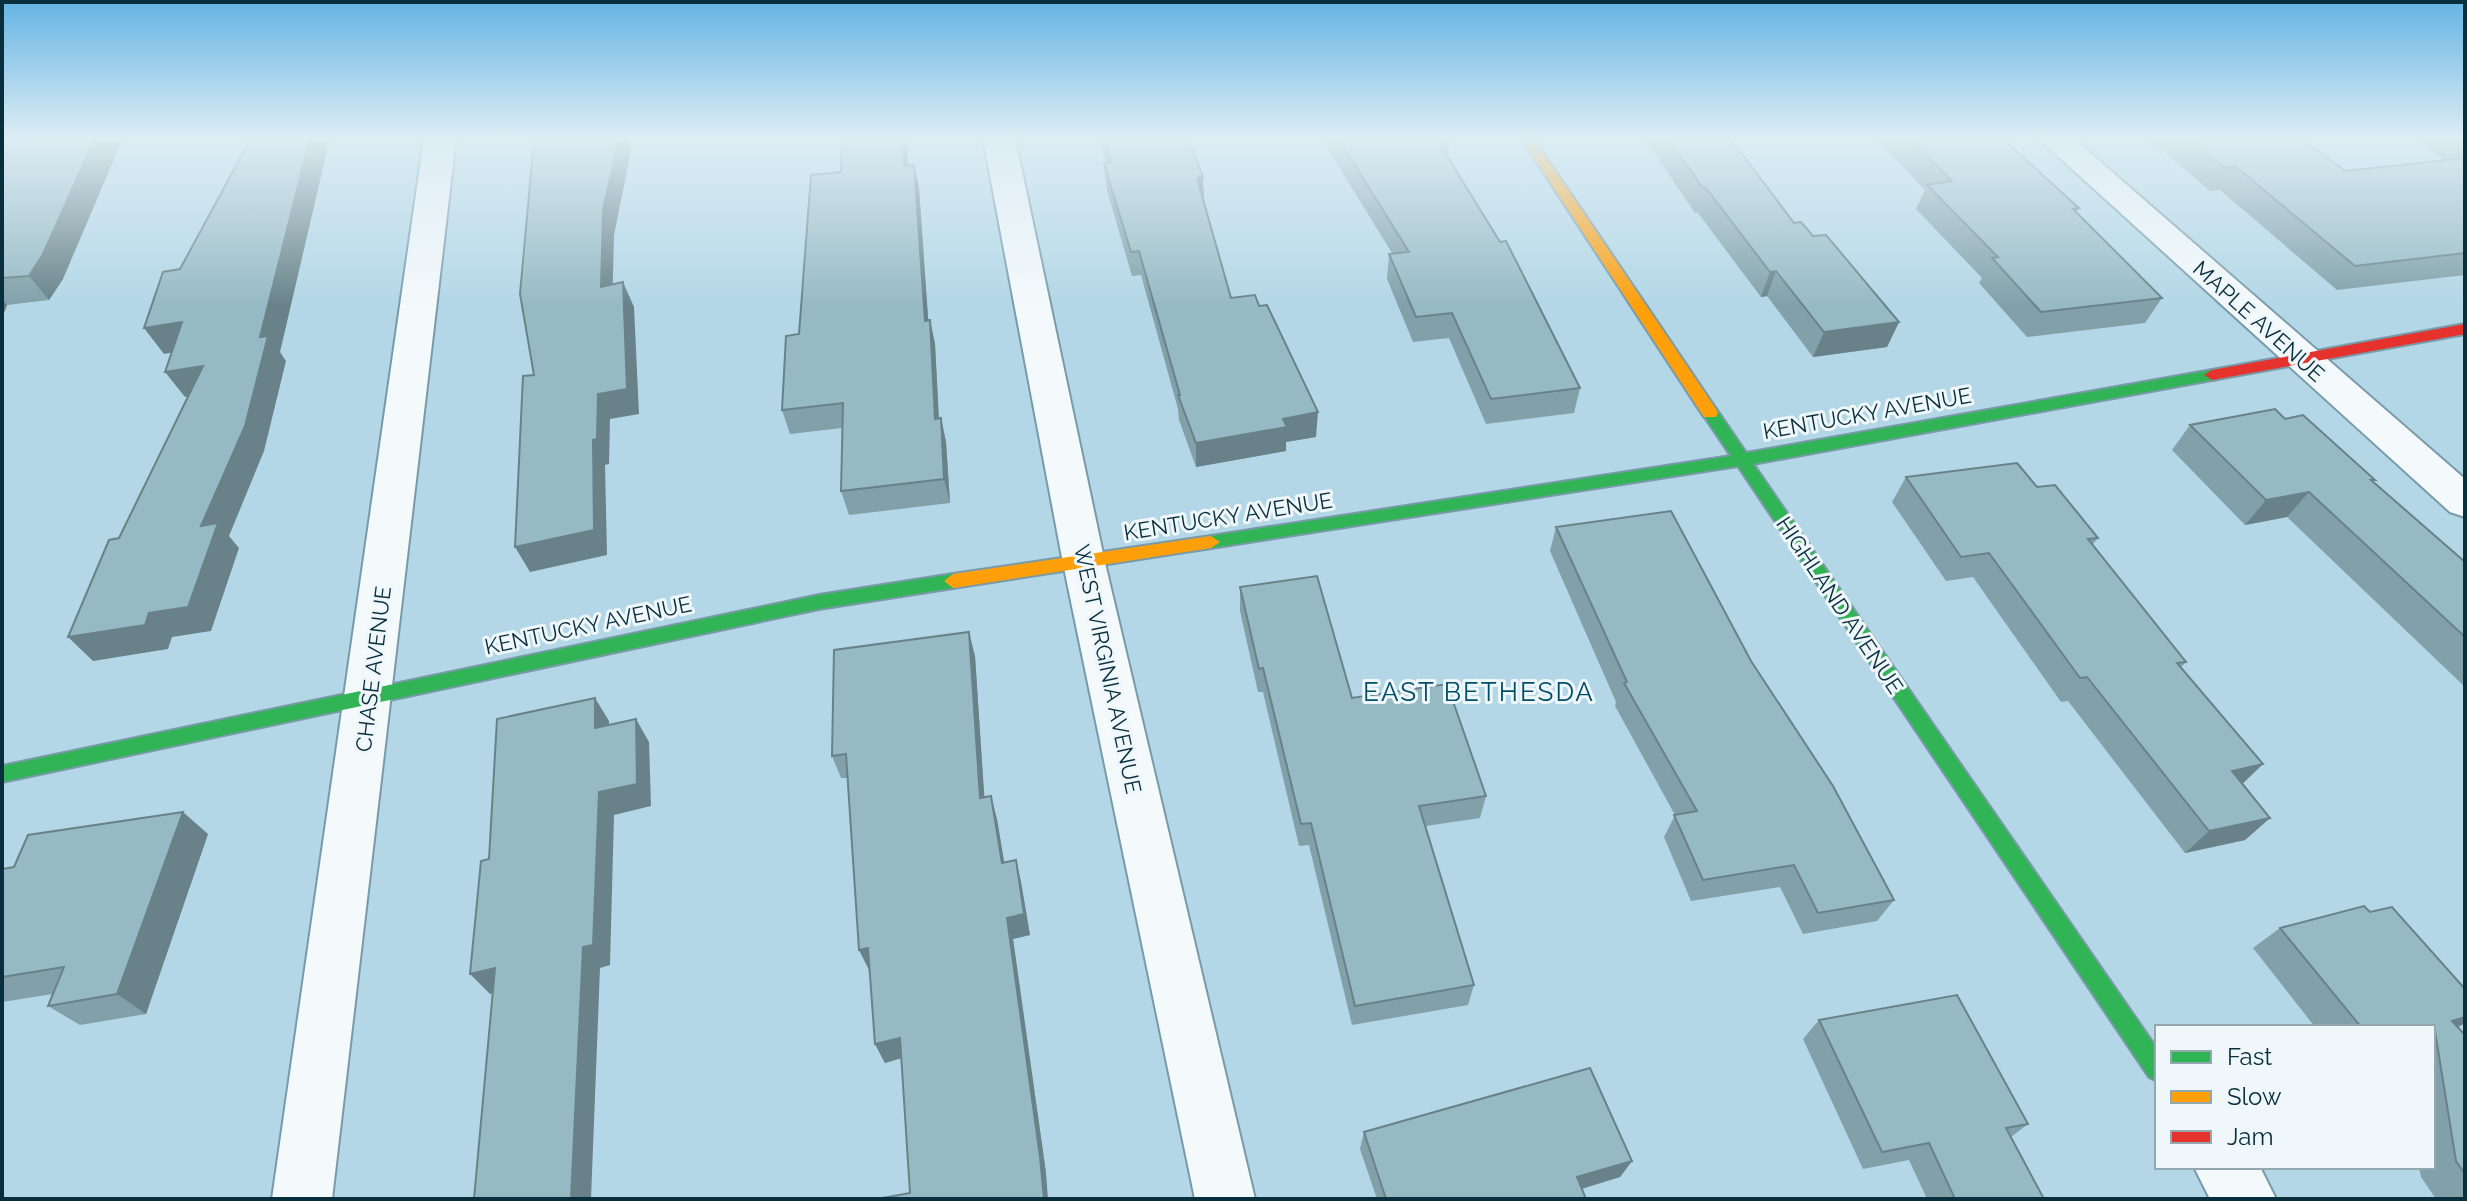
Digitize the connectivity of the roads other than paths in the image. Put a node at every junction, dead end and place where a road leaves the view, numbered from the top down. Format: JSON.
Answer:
{"nodes":[{"id":1,"x":433,"y":194,"type":"edge"},
{"id":2,"x":1010,"y":194,"type":"edge"},
{"id":3,"x":1564,"y":194,"type":"edge"},
{"id":4,"x":2117,"y":194,"type":"edge"},
{"id":5,"x":2465,"y":329,"type":"edge"},
{"id":6,"x":2302,"y":360,"type":"junction"},
{"id":7,"x":1741,"y":460,"type":"junction"},
{"id":8,"x":2465,"y":502,"type":"edge"},
{"id":9,"x":1084,"y":563,"type":"junction"},
{"id":10,"x":370,"y":694,"type":"junction"},
{"id":11,"x":2,"y":774,"type":"edge"},
{"id":12,"x":2155,"y":1066,"type":"edge"},
{"id":13,"x":2225,"y":1169,"type":"edge"},
{"id":14,"x":302,"y":1199,"type":"edge"},
{"id":15,"x":1225,"y":1199,"type":"edge"},
{"id":16,"x":2246,"y":1199,"type":"edge"}],
"edges":[{"from":1,"to":10,"type":"street","name":"CHASE AVENUE"},
{"from":2,"to":9,"type":"street","name":"WEST VIRGINIA AVENUE"},
{"from":3,"to":7,"type":"street","name":"HIGHLAND AVENUE"},
{"from":4,"to":6,"type":"street","name":"MAPLE AVENUE"},
{"from":5,"to":6,"type":"street","name":"KENTUCKY AVENUE"},
{"from":6,"to":7,"type":"street","name":"KENTUCKY AVENUE"},
{"from":6,"to":8,"type":"street","name":"MAPLE AVENUE"},
{"from":7,"to":9,"type":"street","name":"KENTUCKY AVENUE"},
{"from":7,"to":12,"type":"street","name":"HIGHLAND AVENUE"},
{"from":9,"to":10,"type":"street","name":"KENTUCKY AVENUE"},
{"from":9,"to":15,"type":"street","name":"WEST VIRGINIA AVENUE"},
{"from":10,"to":11,"type":"street","name":"KENTUCKY AVENUE"},
{"from":10,"to":14,"type":"street","name":"CHASE AVENUE"},
{"from":13,"to":16,"type":"street"}]}
